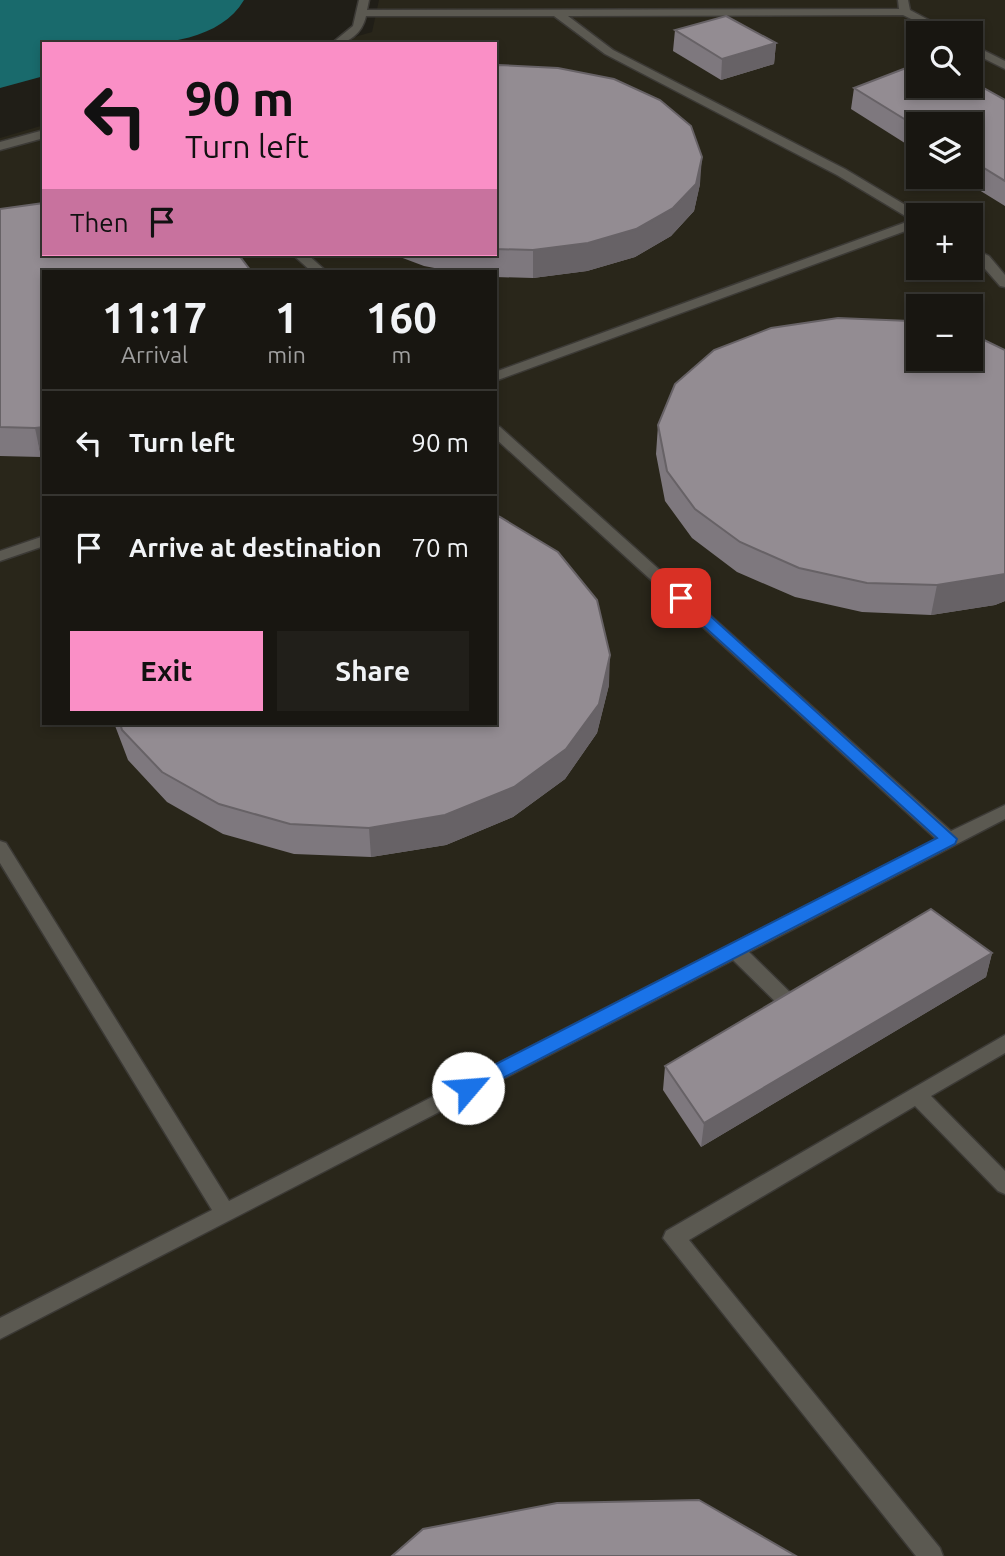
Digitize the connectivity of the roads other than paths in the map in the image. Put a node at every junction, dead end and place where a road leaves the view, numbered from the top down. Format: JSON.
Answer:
{"nodes":[{"id":1,"x":364,"y":0,"type":"edge"},
{"id":2,"x":904,"y":6,"type":"edge"},
{"id":3,"x":556,"y":12,"type":"junction"},
{"id":4,"x":361,"y":13,"type":"junction"},
{"id":5,"x":928,"y":21,"type":"edge"},
{"id":6,"x":339,"y":42,"type":"edge"},
{"id":7,"x":983,"y":54,"type":"edge"},
{"id":8,"x":1005,"y":66,"type":"edge"},
{"id":9,"x":42,"y":135,"type":"edge"},
{"id":10,"x":0,"y":146,"type":"edge"},
{"id":11,"x":906,"y":213,"type":"edge"},
{"id":12,"x":906,"y":226,"type":"edge"},
{"id":13,"x":301,"y":256,"type":"edge"},
{"id":14,"x":983,"y":258,"type":"edge"},
{"id":15,"x":317,"y":270,"type":"edge"},
{"id":16,"x":1005,"y":283,"type":"edge"},
{"id":17,"x":497,"y":376,"type":"edge"},
{"id":18,"x":497,"y":432,"type":"edge"},
{"id":19,"x":42,"y":542,"type":"edge"},
{"id":20,"x":0,"y":556,"type":"edge"},
{"id":21,"x":1005,"y":811,"type":"edge"},
{"id":22,"x":949,"y":839,"type":"junction"},
{"id":23,"x":0,"y":848,"type":"edge"},
{"id":24,"x":735,"y":950,"type":"junction"},
{"id":25,"x":821,"y":1001,"type":"edge"},
{"id":26,"x":805,"y":1019,"type":"junction"},
{"id":27,"x":778,"y":1027,"type":"edge"},
{"id":28,"x":1005,"y":1043,"type":"edge"},
{"id":29,"x":917,"y":1095,"type":"junction"},
{"id":30,"x":1005,"y":1185,"type":"edge"},
{"id":31,"x":225,"y":1213,"type":"junction"},
{"id":32,"x":0,"y":1329,"type":"edge"},
{"id":33,"x":931,"y":1556,"type":"edge"}],
"edges":[{"from":1,"to":4,"type":"street"},
{"from":2,"to":3,"type":"street"},
{"from":2,"to":5,"type":"street"},
{"from":3,"to":4,"type":"street"},
{"from":3,"to":11,"type":"street"},
{"from":4,"to":6,"type":"street"},
{"from":7,"to":8,"type":"street"},
{"from":9,"to":10,"type":"street"},
{"from":12,"to":17,"type":"street"},
{"from":13,"to":15,"type":"street"},
{"from":14,"to":16,"type":"street"},
{"from":18,"to":22,"type":"street"},
{"from":19,"to":20,"type":"street"},
{"from":21,"to":22,"type":"street"},
{"from":22,"to":24,"type":"street"},
{"from":23,"to":31,"type":"street"},
{"from":24,"to":26,"type":"street"},
{"from":24,"to":31,"type":"street"},
{"from":25,"to":26,"type":"street"},
{"from":26,"to":27,"type":"street"},
{"from":28,"to":29,"type":"street"},
{"from":29,"to":30,"type":"street"},
{"from":29,"to":33,"type":"street"},
{"from":31,"to":32,"type":"street"}]}
